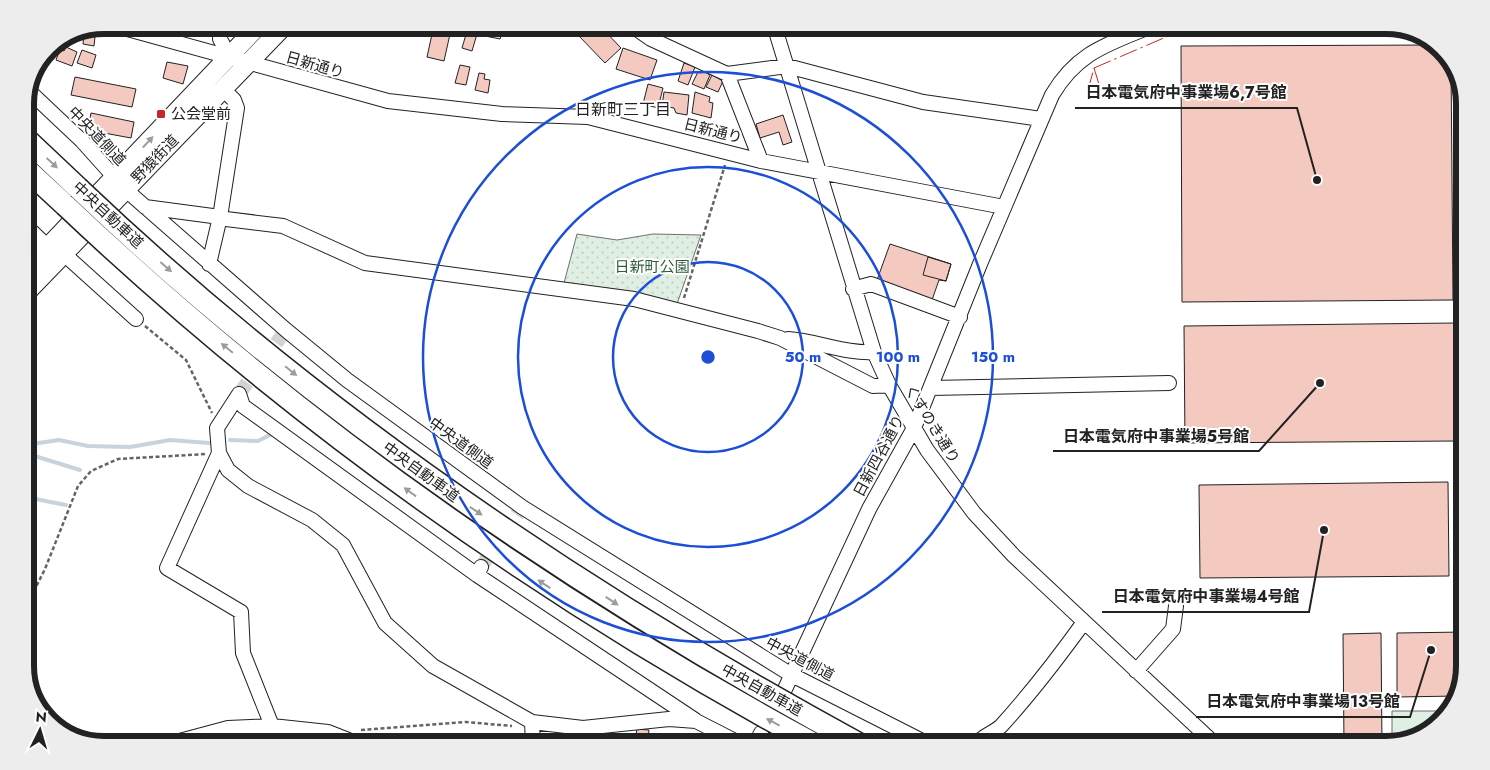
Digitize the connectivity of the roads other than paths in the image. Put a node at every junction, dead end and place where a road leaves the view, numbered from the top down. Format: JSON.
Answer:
{"nodes":[{"id":1,"x":147,"y":34,"type":"edge"},
{"id":2,"x":220,"y":34,"type":"edge"},
{"id":3,"x":250,"y":34,"type":"edge"},
{"id":4,"x":276,"y":34,"type":"edge"},
{"id":5,"x":644,"y":34,"type":"edge"},
{"id":6,"x":777,"y":34,"type":"edge"},
{"id":7,"x":1133,"y":34,"type":"edge"},
{"id":8,"x":229,"y":56,"type":"junction"},
{"id":9,"x":250,"y":61,"type":"junction"},
{"id":10,"x":787,"y":66,"type":"junction"},
{"id":11,"x":727,"y":74,"type":"junction"},
{"id":12,"x":223,"y":89,"type":"junction"},
{"id":13,"x":34,"y":96,"type":"edge"},
{"id":14,"x":1041,"y":119,"type":"junction"},
{"id":15,"x":34,"y":146,"type":"edge"},
{"id":16,"x":761,"y":162,"type":"junction"},
{"id":17,"x":818,"y":172,"type":"junction"},
{"id":18,"x":34,"y":176,"type":"edge"},
{"id":19,"x":120,"y":183,"type":"junction"},
{"id":20,"x":145,"y":207,"type":"junction"},
{"id":21,"x":1004,"y":207,"type":"junction"},
{"id":22,"x":220,"y":217,"type":"junction"},
{"id":23,"x":34,"y":233,"type":"edge"},
{"id":24,"x":56,"y":251,"type":"junction"},
{"id":25,"x":209,"y":264,"type":"junction"},
{"id":26,"x":34,"y":265,"type":"edge"},
{"id":27,"x":34,"y":282,"type":"edge"},
{"id":28,"x":853,"y":290,"type":"junction"},
{"id":29,"x":960,"y":317,"type":"junction"},
{"id":30,"x":136,"y":319,"type":"road end"},
{"id":31,"x":780,"y":338,"type":"junction"},
{"id":32,"x":874,"y":352,"type":"junction"},
{"id":33,"x":1169,"y":383,"type":"dead end"},
{"id":34,"x":889,"y":385,"type":"junction"},
{"id":35,"x":931,"y":388,"type":"junction"},
{"id":36,"x":914,"y":428,"type":"junction"},
{"id":37,"x":219,"y":453,"type":"junction"},
{"id":38,"x":1176,"y":606,"type":"dead end"},
{"id":39,"x":1084,"y":622,"type":"junction"},
{"id":40,"x":1136,"y":671,"type":"junction"},
{"id":41,"x":790,"y":674,"type":"junction"},
{"id":42,"x":784,"y":689,"type":"dead end"},
{"id":43,"x":696,"y":721,"type":"junction"},
{"id":44,"x":532,"y":722,"type":"junction"},
{"id":45,"x":272,"y":726,"type":"junction"},
{"id":46,"x":205,"y":736,"type":"edge"},
{"id":47,"x":340,"y":736,"type":"edge"},
{"id":48,"x":533,"y":736,"type":"edge"},
{"id":49,"x":725,"y":736,"type":"edge"},
{"id":50,"x":800,"y":736,"type":"edge"},
{"id":51,"x":844,"y":736,"type":"edge"},
{"id":52,"x":912,"y":736,"type":"edge"},
{"id":53,"x":987,"y":736,"type":"edge"},
{"id":54,"x":1206,"y":736,"type":"edge"}],
"edges":[{"from":1,"to":8,"type":"street","name":"日新通り"},
{"from":2,"to":8,"type":"street"},
{"from":3,"to":8,"type":"main road","name":"野猿街道"},
{"from":4,"to":9,"type":"main road","name":"野猿街道"},
{"from":5,"to":11,"type":"street"},
{"from":6,"to":10,"type":"street","name":"くすのき通り"},
{"from":7,"to":14,"type":"street"},
{"from":8,"to":9,"type":"street","name":"日新通り"},
{"from":19,"to":8,"type":"main road","name":"野猿街道","one_way":true},
{"from":9,"to":12,"type":"main road","name":"野猿街道"},
{"from":9,"to":16,"type":"street","name":"日新通り"},
{"from":10,"to":11,"type":"street"},
{"from":10,"to":14,"type":"street"},
{"from":10,"to":17,"type":"street","name":"くすのき通り"},
{"from":11,"to":16,"type":"street"},
{"from":12,"to":19,"type":"main road","name":"野猿街道"},
{"from":12,"to":22,"type":"street"},
{"from":13,"to":19,"type":"street","name":"中央道側道"},
{"from":14,"to":21,"type":"street"},
{"from":15,"to":51,"type":"highway","name":"中央自動車道","one_way":true,"bridge":true},
{"from":16,"to":17,"type":"street","name":"日新通り"},
{"from":17,"to":21,"type":"street","name":"日新通り"},
{"from":17,"to":28,"type":"street","name":"くすのき通り"},
{"from":50,"to":18,"type":"highway","name":"中央自動車道","one_way":true,"bridge":true},
{"from":19,"to":20,"type":"street","name":"中央道側道"},
{"from":19,"to":24,"type":"main road","name":"野猿街道"},
{"from":20,"to":22,"type":"street"},
{"from":20,"to":25,"type":"street","name":"中央道側道"},
{"from":21,"to":29,"type":"street","name":"日新四谷通り"},
{"from":22,"to":25,"type":"street"},
{"from":22,"to":31,"type":"street"},
{"from":23,"to":24,"type":"street"},
{"from":24,"to":26,"type":"main road","name":"野猿街道"},
{"from":24,"to":27,"type":"main road","name":"野猿街道"},
{"from":24,"to":30,"type":"street"},
{"from":25,"to":41,"type":"street","name":"中央道側道"},
{"from":28,"to":29,"type":"street"},
{"from":28,"to":32,"type":"street","name":"くすのき通り"},
{"from":29,"to":35,"type":"street","name":"日新四谷通り"},
{"from":31,"to":32,"type":"street"},
{"from":31,"to":34,"type":"street"},
{"from":32,"to":34,"type":"street","name":"くすのき通り"},
{"from":33,"to":35,"type":"street"},
{"from":34,"to":36,"type":"street","name":"くすのき通り"},
{"from":35,"to":36,"type":"street","name":"日新四谷通り"},
{"from":36,"to":39,"type":"street","name":"くすのき通り"},
{"from":36,"to":41,"type":"street","name":"日新四谷通り"},
{"from":37,"to":43,"type":"street"},
{"from":37,"to":44,"type":"street"},
{"from":37,"to":45,"type":"street"},
{"from":38,"to":40,"type":"street"},
{"from":39,"to":40,"type":"street","name":"くすのき通り"},
{"from":39,"to":53,"type":"street"},
{"from":40,"to":54,"type":"street","name":"くすのき通り"},
{"from":41,"to":42,"type":"street","name":"日新四谷通り"},
{"from":41,"to":52,"type":"street","name":"中央道側道"},
{"from":43,"to":44,"type":"street"},
{"from":43,"to":49,"type":"street"},
{"from":44,"to":48,"type":"street"},
{"from":45,"to":46,"type":"street"},
{"from":45,"to":47,"type":"street"}]}
